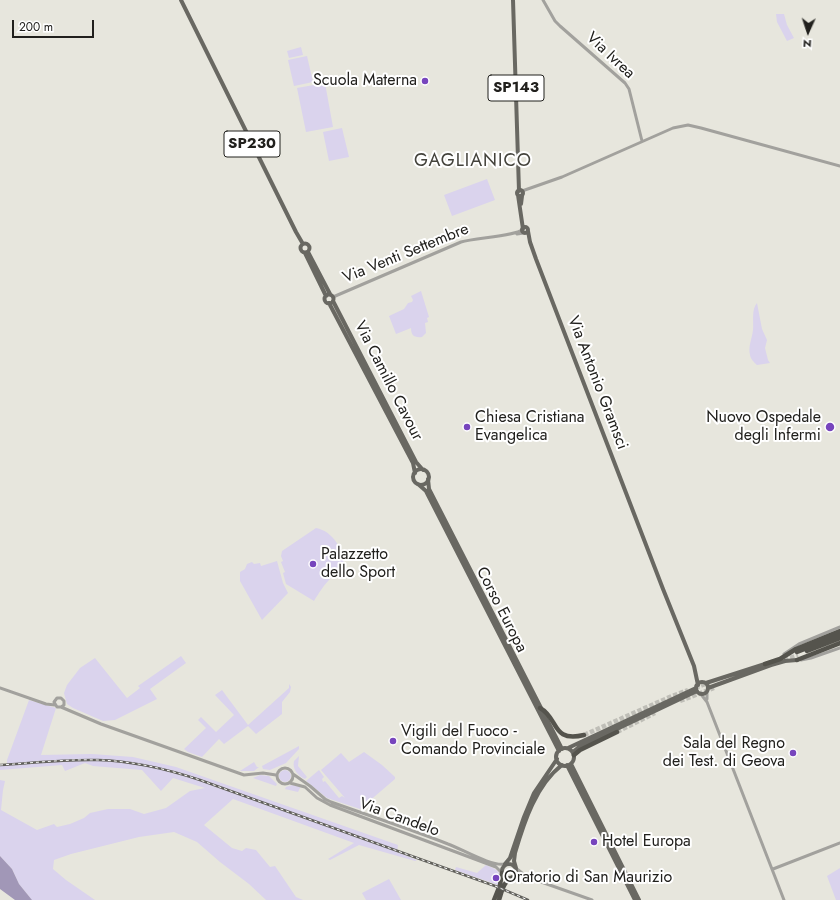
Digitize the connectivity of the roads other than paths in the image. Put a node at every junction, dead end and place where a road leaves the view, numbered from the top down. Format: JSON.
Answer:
{"nodes":[{"id":1,"x":180,"y":0,"type":"edge"},
{"id":2,"x":513,"y":0,"type":"edge"},
{"id":3,"x":543,"y":0,"type":"edge"},
{"id":4,"x":642,"y":141,"type":"junction"},
{"id":5,"x":840,"y":166,"type":"edge"},
{"id":6,"x":520,"y":193,"type":"junction"},
{"id":7,"x":525,"y":231,"type":"junction"},
{"id":8,"x":303,"y":244,"type":"junction"},
{"id":9,"x":306,"y":252,"type":"junction"},
{"id":10,"x":330,"y":298,"type":"junction"},
{"id":11,"x":415,"y":470,"type":"junction"},
{"id":12,"x":423,"y":470,"type":"junction"},
{"id":13,"x":428,"y":479,"type":"junction"},
{"id":14,"x":418,"y":484,"type":"junction"},
{"id":15,"x":840,"y":627,"type":"edge"},
{"id":16,"x":840,"y":631,"type":"edge"},
{"id":17,"x":840,"y":635,"type":"edge"},
{"id":18,"x":840,"y":638,"type":"edge"},
{"id":19,"x":840,"y":643,"type":"edge"},
{"id":20,"x":840,"y":648,"type":"edge"},
{"id":21,"x":797,"y":656,"type":"junction"},
{"id":22,"x":765,"y":664,"type":"junction"},
{"id":23,"x":696,"y":673,"type":"junction"},
{"id":24,"x":705,"y":683,"type":"junction"},
{"id":25,"x":0,"y":688,"type":"edge"},
{"id":26,"x":698,"y":689,"type":"junction"},
{"id":27,"x":708,"y":690,"type":"junction"},
{"id":28,"x":55,"y":700,"type":"junction"},
{"id":29,"x":707,"y":701,"type":"junction"},
{"id":30,"x":41,"y":702,"type":"junction"},
{"id":31,"x":64,"y":704,"type":"junction"},
{"id":32,"x":55,"y":705,"type":"junction"},
{"id":33,"x":61,"y":707,"type":"junction"},
{"id":34,"x":540,"y":708,"type":"junction"},
{"id":35,"x":75,"y":713,"type":"junction"},
{"id":36,"x":617,"y":732,"type":"tunnel mouth"},
{"id":37,"x":584,"y":735,"type":"tunnel mouth"},
{"id":38,"x":568,"y":748,"type":"junction"},
{"id":39,"x":560,"y":750,"type":"junction"},
{"id":40,"x":574,"y":754,"type":"junction"},
{"id":41,"x":557,"y":759,"type":"junction"},
{"id":42,"x":567,"y":765,"type":"junction"},
{"id":43,"x":293,"y":774,"type":"junction"},
{"id":44,"x":276,"y":775,"type":"junction"},
{"id":45,"x":290,"y":782,"type":"junction"},
{"id":46,"x":840,"y":843,"type":"edge"},
{"id":47,"x":505,"y":864,"type":"junction"},
{"id":48,"x":516,"y":868,"type":"junction"},
{"id":49,"x":773,"y":869,"type":"junction"},
{"id":50,"x":502,"y":873,"type":"junction"},
{"id":51,"x":513,"y":877,"type":"junction"},
{"id":52,"x":527,"y":877,"type":"junction"},
{"id":53,"x":502,"y":891,"type":"junction"},
{"id":54,"x":494,"y":900,"type":"edge"},
{"id":55,"x":499,"y":900,"type":"edge"},
{"id":56,"x":502,"y":900,"type":"edge"},
{"id":57,"x":592,"y":900,"type":"edge"},
{"id":58,"x":635,"y":900,"type":"edge"},
{"id":59,"x":639,"y":900,"type":"edge"},
{"id":60,"x":784,"y":900,"type":"edge"}],
"edges":[{"from":1,"to":8,"type":"main road","name":"Via Camillo Cavour","number":"SP230"},
{"from":2,"to":6,"type":"main road","number":"SP143"},
{"from":3,"to":4,"type":"street","name":"Via Ivrea"},
{"from":4,"to":5,"type":"street"},
{"from":4,"to":6,"type":"street"},
{"from":6,"to":7,"type":"main road","name":"Via Antonio Gramsci","number":"SP143"},
{"from":7,"to":10,"type":"street","name":"Via Venti Settembre"},
{"from":7,"to":23,"type":"main road","name":"Via Antonio Gramsci","number":"SP143"},
{"from":8,"to":9,"type":"main road","name":"Via Camillo Cavour","number":"SP230"},
{"from":8,"to":9,"type":"main road","name":"Via Camillo Cavour","number":"SP230"},
{"from":9,"to":10,"type":"main road","name":"Via Camillo Cavour","number":"SP230"},
{"from":10,"to":11,"type":"main road","name":"Via Camillo Cavour","number":"SP230"},
{"from":10,"to":12,"type":"main road","name":"Via Camillo Cavour","number":"SP230"},
{"from":11,"to":12,"type":"main road"},
{"from":11,"to":14,"type":"main road"},
{"from":12,"to":13,"type":"main road"},
{"from":13,"to":14,"type":"main road"},
{"from":13,"to":34,"type":"main road","name":"Corso Europa"},
{"from":14,"to":39,"type":"main road","name":"Corso Europa"},
{"from":15,"to":22,"type":"street"},
{"from":16,"to":22,"type":"highway"},
{"from":17,"to":21,"type":"highway"},
{"from":18,"to":21,"type":"highway"},
{"from":19,"to":21,"type":"highway"},
{"from":20,"to":21,"type":"street"},
{"from":21,"to":27,"type":"main road"},
{"from":22,"to":24,"type":"main road"},
{"from":23,"to":24,"type":"main road"},
{"from":23,"to":26,"type":"main road"},
{"from":24,"to":26,"type":"main road"},
{"from":24,"to":27,"type":"main road"},
{"from":25,"to":30,"type":"street"},
{"from":26,"to":27,"type":"main road"},
{"from":26,"to":29,"type":"street"},
{"from":26,"to":38,"type":"main road"},
{"from":26,"to":40,"type":"main road"},
{"from":27,"to":29,"type":"street"},
{"from":28,"to":30,"type":"street"},
{"from":28,"to":31,"type":"street"},
{"from":28,"to":32,"type":"street"},
{"from":29,"to":49,"type":"street"},
{"from":30,"to":32,"type":"street"},
{"from":31,"to":33,"type":"street"},
{"from":31,"to":35,"type":"street"},
{"from":32,"to":33,"type":"street"},
{"from":33,"to":35,"type":"street"},
{"from":34,"to":37,"type":"highway"},
{"from":34,"to":39,"type":"main road","name":"Corso Europa"},
{"from":35,"to":44,"type":"street"},
{"from":36,"to":40,"type":"highway"},
{"from":38,"to":39,"type":"main road"},
{"from":38,"to":40,"type":"main road"},
{"from":39,"to":41,"type":"main road"},
{"from":40,"to":42,"type":"main road"},
{"from":41,"to":42,"type":"main road"},
{"from":41,"to":47,"type":"main road"},
{"from":42,"to":48,"type":"main road"},
{"from":42,"to":58,"type":"main road"},
{"from":42,"to":59,"type":"main road"},
{"from":43,"to":44,"type":"street"},
{"from":43,"to":45,"type":"street"},
{"from":43,"to":47,"type":"street","name":"Via Candelo"},
{"from":44,"to":45,"type":"street"},
{"from":45,"to":50,"type":"street","name":"Via Candelo"},
{"from":46,"to":49,"type":"street"},
{"from":47,"to":48,"type":"main road"},
{"from":47,"to":50,"type":"main road"},
{"from":48,"to":51,"type":"main road"},
{"from":48,"to":52,"type":"street"},
{"from":49,"to":60,"type":"street"},
{"from":50,"to":51,"type":"main road"},
{"from":50,"to":54,"type":"highway"},
{"from":51,"to":52,"type":"street"},
{"from":51,"to":53,"type":"highway"},
{"from":52,"to":57,"type":"street"},
{"from":53,"to":55,"type":"highway"},
{"from":53,"to":56,"type":"highway"}]}
